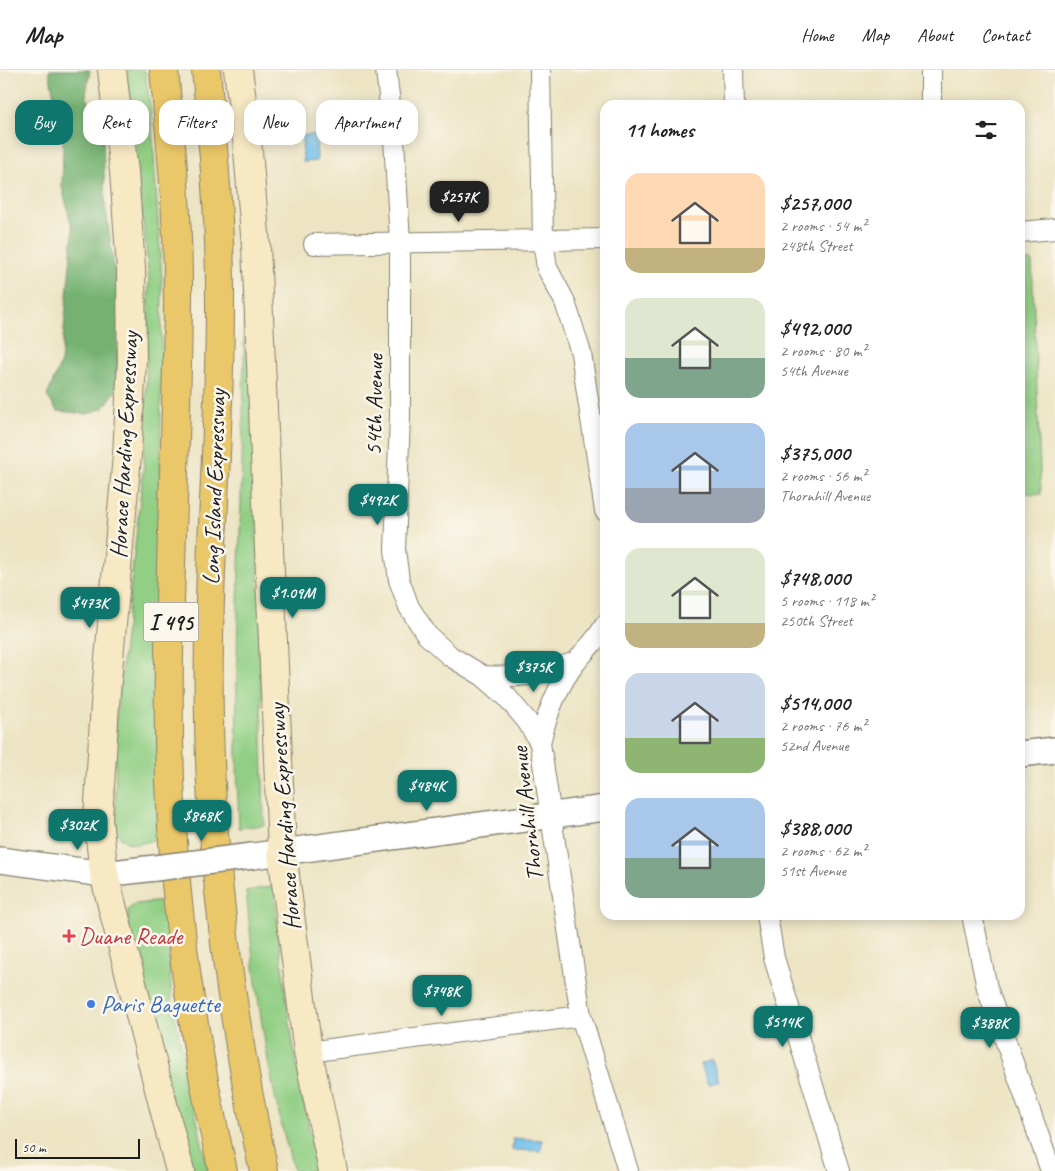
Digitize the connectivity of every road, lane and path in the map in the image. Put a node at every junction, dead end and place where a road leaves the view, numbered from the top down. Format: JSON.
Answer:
{"nodes":[{"id":1,"x":112,"y":70,"type":"edge"},
{"id":2,"x":164,"y":70,"type":"edge"},
{"id":3,"x":206,"y":70,"type":"edge"},
{"id":4,"x":238,"y":70,"type":"edge"},
{"id":5,"x":386,"y":70,"type":"edge"},
{"id":6,"x":540,"y":70,"type":"edge"},
{"id":7,"x":733,"y":70,"type":"edge"},
{"id":8,"x":931,"y":70,"type":"edge"},
{"id":9,"x":734,"y":100,"type":"edge"},
{"id":10,"x":931,"y":100,"type":"edge"},
{"id":11,"x":1055,"y":229,"type":"edge"},
{"id":12,"x":1025,"y":232,"type":"edge"},
{"id":13,"x":543,"y":240,"type":"junction"},
{"id":14,"x":600,"y":240,"type":"edge"},
{"id":15,"x":400,"y":242,"type":"junction"},
{"id":16,"x":314,"y":244,"type":"dead end"},
{"id":17,"x":600,"y":479,"type":"edge"},
{"id":18,"x":600,"y":633,"type":"edge"},
{"id":19,"x":577,"y":661,"type":"junction"},
{"id":20,"x":482,"y":676,"type":"junction"},
{"id":21,"x":540,"y":743,"type":"junction"},
{"id":22,"x":1055,"y":750,"type":"edge"},
{"id":23,"x":1025,"y":753,"type":"edge"},
{"id":24,"x":600,"y":809,"type":"edge"},
{"id":25,"x":550,"y":815,"type":"junction"},
{"id":26,"x":282,"y":852,"type":"junction"},
{"id":27,"x":0,"y":860,"type":"edge"},
{"id":28,"x":104,"y":874,"type":"junction"},
{"id":29,"x":768,"y":920,"type":"edge"},
{"id":30,"x":973,"y":920,"type":"edge"},
{"id":31,"x":581,"y":1016,"type":"junction"},
{"id":32,"x":308,"y":1052,"type":"junction"},
{"id":33,"x":180,"y":1171,"type":"edge"},
{"id":34,"x":223,"y":1171,"type":"edge"},
{"id":35,"x":264,"y":1171,"type":"edge"},
{"id":36,"x":333,"y":1171,"type":"edge"},
{"id":37,"x":628,"y":1171,"type":"edge"},
{"id":38,"x":839,"y":1171,"type":"edge"},
{"id":39,"x":1051,"y":1171,"type":"edge"}],
"edges":[{"from":1,"to":28,"type":"main road","name":"Horace Harding Expressway"},
{"from":2,"to":34,"type":"highway","name":"Long Island Expressway","number":"I 495"},
{"from":3,"to":35,"type":"highway","name":"Long Island Expressway","number":"I 495"},
{"from":4,"to":26,"type":"main road","name":"Horace Harding Expressway"},
{"from":5,"to":15,"type":"street","name":"54th Avenue"},
{"from":6,"to":13,"type":"street"},
{"from":7,"to":9,"type":"street"},
{"from":8,"to":10,"type":"street"},
{"from":11,"to":12,"type":"street"},
{"from":13,"to":14,"type":"street"},
{"from":13,"to":15,"type":"street"},
{"from":13,"to":17,"type":"street"},
{"from":15,"to":16,"type":"street"},
{"from":15,"to":20,"type":"street","name":"54th Avenue"},
{"from":18,"to":19,"type":"street","name":"Thornhill Avenue"},
{"from":19,"to":20,"type":"street","name":"Thornhill Avenue"},
{"from":19,"to":21,"type":"street","name":"Thornhill Avenue"},
{"from":20,"to":21,"type":"street","name":"54th Avenue"},
{"from":21,"to":25,"type":"street","name":"Thornhill Avenue"},
{"from":22,"to":23,"type":"street"},
{"from":24,"to":25,"type":"street"},
{"from":25,"to":26,"type":"street"},
{"from":25,"to":31,"type":"street","name":"Thornhill Avenue"},
{"from":26,"to":28,"type":"street","bridge":true},
{"from":26,"to":32,"type":"main road","name":"Horace Harding Expressway"},
{"from":27,"to":28,"type":"street"},
{"from":28,"to":33,"type":"main road","name":"Horace Harding Expressway"},
{"from":29,"to":38,"type":"street"},
{"from":30,"to":39,"type":"street"},
{"from":31,"to":32,"type":"street"},
{"from":31,"to":37,"type":"street","name":"Thornhill Avenue"},
{"from":32,"to":36,"type":"main road","name":"Horace Harding Expressway"}]}
